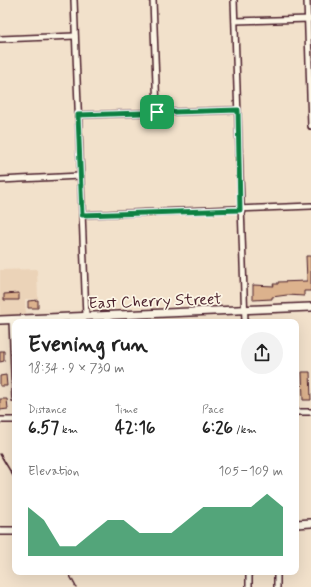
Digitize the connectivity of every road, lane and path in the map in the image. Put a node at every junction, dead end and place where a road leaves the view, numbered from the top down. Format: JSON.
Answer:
{"nodes":[{"id":1,"x":74,"y":0,"type":"edge"},
{"id":2,"x":153,"y":0,"type":"edge"},
{"id":3,"x":234,"y":0,"type":"edge"},
{"id":4,"x":307,"y":0,"type":"edge"},
{"id":5,"x":309,"y":19,"type":"edge"},
{"id":6,"x":235,"y":21,"type":"junction"},
{"id":7,"x":75,"y":36,"type":"junction"},
{"id":8,"x":0,"y":40,"type":"edge"},
{"id":9,"x":238,"y":110,"type":"junction"},
{"id":10,"x":157,"y":112,"type":"junction"},
{"id":11,"x":78,"y":115,"type":"junction"},
{"id":12,"x":311,"y":126,"type":"edge"},
{"id":13,"x":80,"y":176,"type":"junction"},
{"id":14,"x":0,"y":180,"type":"edge"},
{"id":15,"x":311,"y":206,"type":"edge"},
{"id":16,"x":240,"y":210,"type":"junction"},
{"id":17,"x":82,"y":215,"type":"junction"},
{"id":18,"x":311,"y":307,"type":"edge"},
{"id":19,"x":244,"y":310,"type":"junction"},
{"id":20,"x":86,"y":316,"type":"junction"},
{"id":21,"x":30,"y":319,"type":"edge"},
{"id":22,"x":245,"y":319,"type":"edge"},
{"id":23,"x":0,"y":320,"type":"edge"},
{"id":24,"x":12,"y":320,"type":"edge"},
{"id":25,"x":299,"y":412,"type":"edge"},
{"id":26,"x":311,"y":412,"type":"edge"},
{"id":27,"x":0,"y":420,"type":"edge"},
{"id":28,"x":12,"y":420,"type":"edge"},
{"id":29,"x":311,"y":523,"type":"edge"},
{"id":30,"x":299,"y":524,"type":"edge"},
{"id":31,"x":0,"y":531,"type":"edge"},
{"id":32,"x":12,"y":531,"type":"edge"},
{"id":33,"x":249,"y":575,"type":"edge"},
{"id":34,"x":277,"y":575,"type":"edge"},
{"id":35,"x":250,"y":587,"type":"edge"},
{"id":36,"x":278,"y":587,"type":"edge"}],
"edges":[{"from":1,"to":7,"type":"street"},
{"from":2,"to":10,"type":"street"},
{"from":3,"to":6,"type":"street"},
{"from":4,"to":5,"type":"street"},
{"from":5,"to":6,"type":"street"},
{"from":5,"to":12,"type":"street"},
{"from":6,"to":9,"type":"street"},
{"from":7,"to":8,"type":"street"},
{"from":7,"to":11,"type":"street"},
{"from":9,"to":10,"type":"street"},
{"from":9,"to":16,"type":"street"},
{"from":10,"to":11,"type":"street"},
{"from":11,"to":13,"type":"street"},
{"from":13,"to":14,"type":"street"},
{"from":13,"to":17,"type":"street"},
{"from":15,"to":16,"type":"street"},
{"from":16,"to":17,"type":"street"},
{"from":16,"to":19,"type":"street"},
{"from":17,"to":20,"type":"street"},
{"from":18,"to":19,"type":"street","name":"East Cherry Street"},
{"from":19,"to":20,"type":"street","name":"East Cherry Street"},
{"from":19,"to":22,"type":"street"},
{"from":20,"to":21,"type":"street","name":"East Cherry Street"},
{"from":23,"to":24,"type":"street","name":"East Cherry Street"},
{"from":25,"to":26,"type":"street"},
{"from":27,"to":28,"type":"street"},
{"from":29,"to":30,"type":"street"},
{"from":31,"to":32,"type":"street"},
{"from":33,"to":35,"type":"street"},
{"from":34,"to":36,"type":"street"}]}
